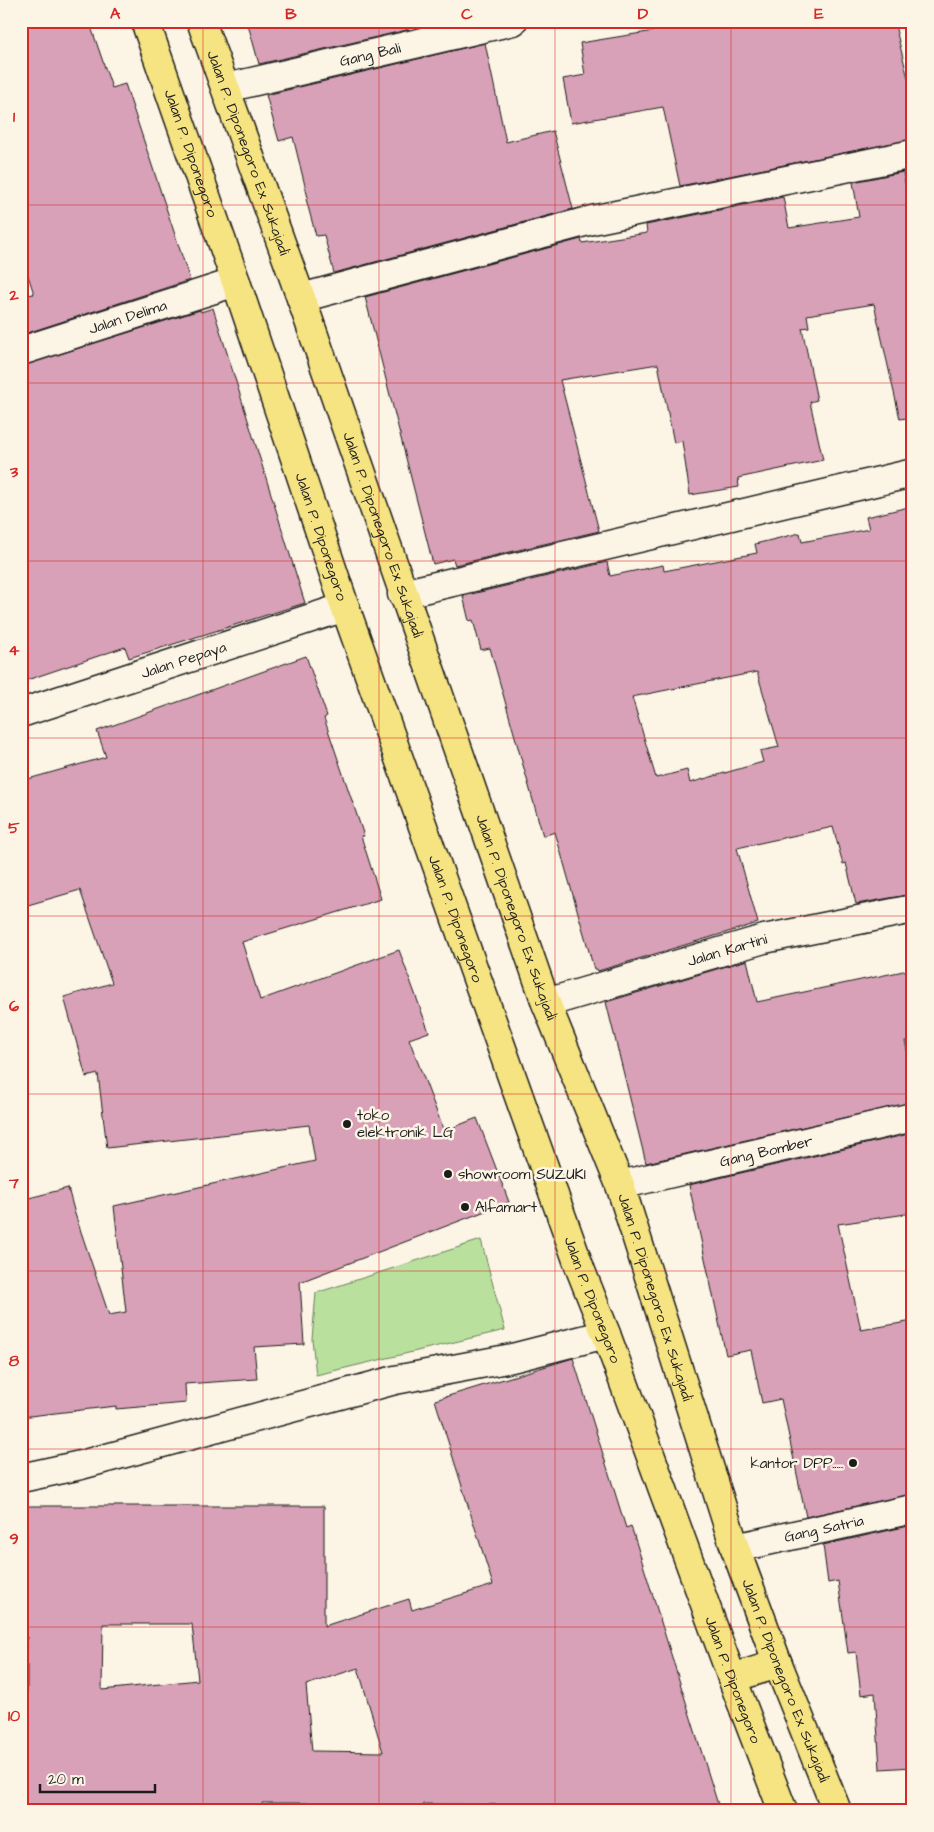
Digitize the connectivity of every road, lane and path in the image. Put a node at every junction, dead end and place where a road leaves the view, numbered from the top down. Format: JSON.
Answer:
{"nodes":[{"id":1,"x":145,"y":21,"type":"edge"},
{"id":2,"x":201,"y":21,"type":"edge"},
{"id":3,"x":513,"y":21,"type":"edge"},
{"id":4,"x":226,"y":88,"type":"junction"},
{"id":5,"x":913,"y":154,"type":"edge"},
{"id":6,"x":236,"y":282,"type":"junction"},
{"id":7,"x":301,"y":298,"type":"junction"},
{"id":8,"x":21,"y":351,"type":"edge"},
{"id":9,"x":913,"y":473,"type":"edge"},
{"id":10,"x":402,"y":594,"type":"junction"},
{"id":11,"x":345,"y":607,"type":"junction"},
{"id":12,"x":21,"y":713,"type":"edge"},
{"id":13,"x":913,"y":909,"type":"edge"},
{"id":14,"x":546,"y":1003,"type":"junction"},
{"id":15,"x":913,"y":1117,"type":"edge"},
{"id":16,"x":620,"y":1186,"type":"junction"},
{"id":17,"x":606,"y":1334,"type":"junction"},
{"id":18,"x":21,"y":1478,"type":"edge"},
{"id":19,"x":913,"y":1509,"type":"edge"},
{"id":20,"x":735,"y":1548,"type":"junction"},
{"id":21,"x":778,"y":1664,"type":"junction"},
{"id":22,"x":732,"y":1678,"type":"junction"},
{"id":23,"x":783,"y":1811,"type":"edge"},
{"id":24,"x":837,"y":1811,"type":"edge"}],
"edges":[{"from":1,"to":6,"type":"main road","name":"Jalan P. Diponegoro"},
{"from":2,"to":4,"type":"main road","name":"Jalan P. Diponegoro Ex Sukajadi"},
{"from":3,"to":4,"type":"street","name":"Gang Bali"},
{"from":4,"to":7,"type":"main road","name":"Jalan P. Diponegoro Ex Sukajadi"},
{"from":5,"to":7,"type":"street"},
{"from":6,"to":8,"type":"street","name":"Jalan Delima"},
{"from":6,"to":11,"type":"main road","name":"Jalan P. Diponegoro"},
{"from":7,"to":10,"type":"main road","name":"Jalan P. Diponegoro Ex Sukajadi"},
{"from":9,"to":10,"type":"street"},
{"from":10,"to":14,"type":"main road","name":"Jalan P. Diponegoro Ex Sukajadi"},
{"from":11,"to":12,"type":"street","name":"Jalan Pepaya"},
{"from":11,"to":17,"type":"main road","name":"Jalan P. Diponegoro"},
{"from":13,"to":14,"type":"street","name":"Jalan Kartini"},
{"from":14,"to":16,"type":"main road","name":"Jalan P. Diponegoro Ex Sukajadi"},
{"from":15,"to":16,"type":"street","name":"Gang Bomber"},
{"from":16,"to":20,"type":"main road","name":"Jalan P. Diponegoro Ex Sukajadi"},
{"from":17,"to":18,"type":"street"},
{"from":17,"to":22,"type":"main road","name":"Jalan P. Diponegoro"},
{"from":19,"to":20,"type":"street","name":"Gang Satria"},
{"from":20,"to":21,"type":"main road","name":"Jalan P. Diponegoro Ex Sukajadi"},
{"from":21,"to":22,"type":"main road"},
{"from":21,"to":24,"type":"main road","name":"Jalan P. Diponegoro Ex Sukajadi"},
{"from":22,"to":23,"type":"main road","name":"Jalan P. Diponegoro"}]}
